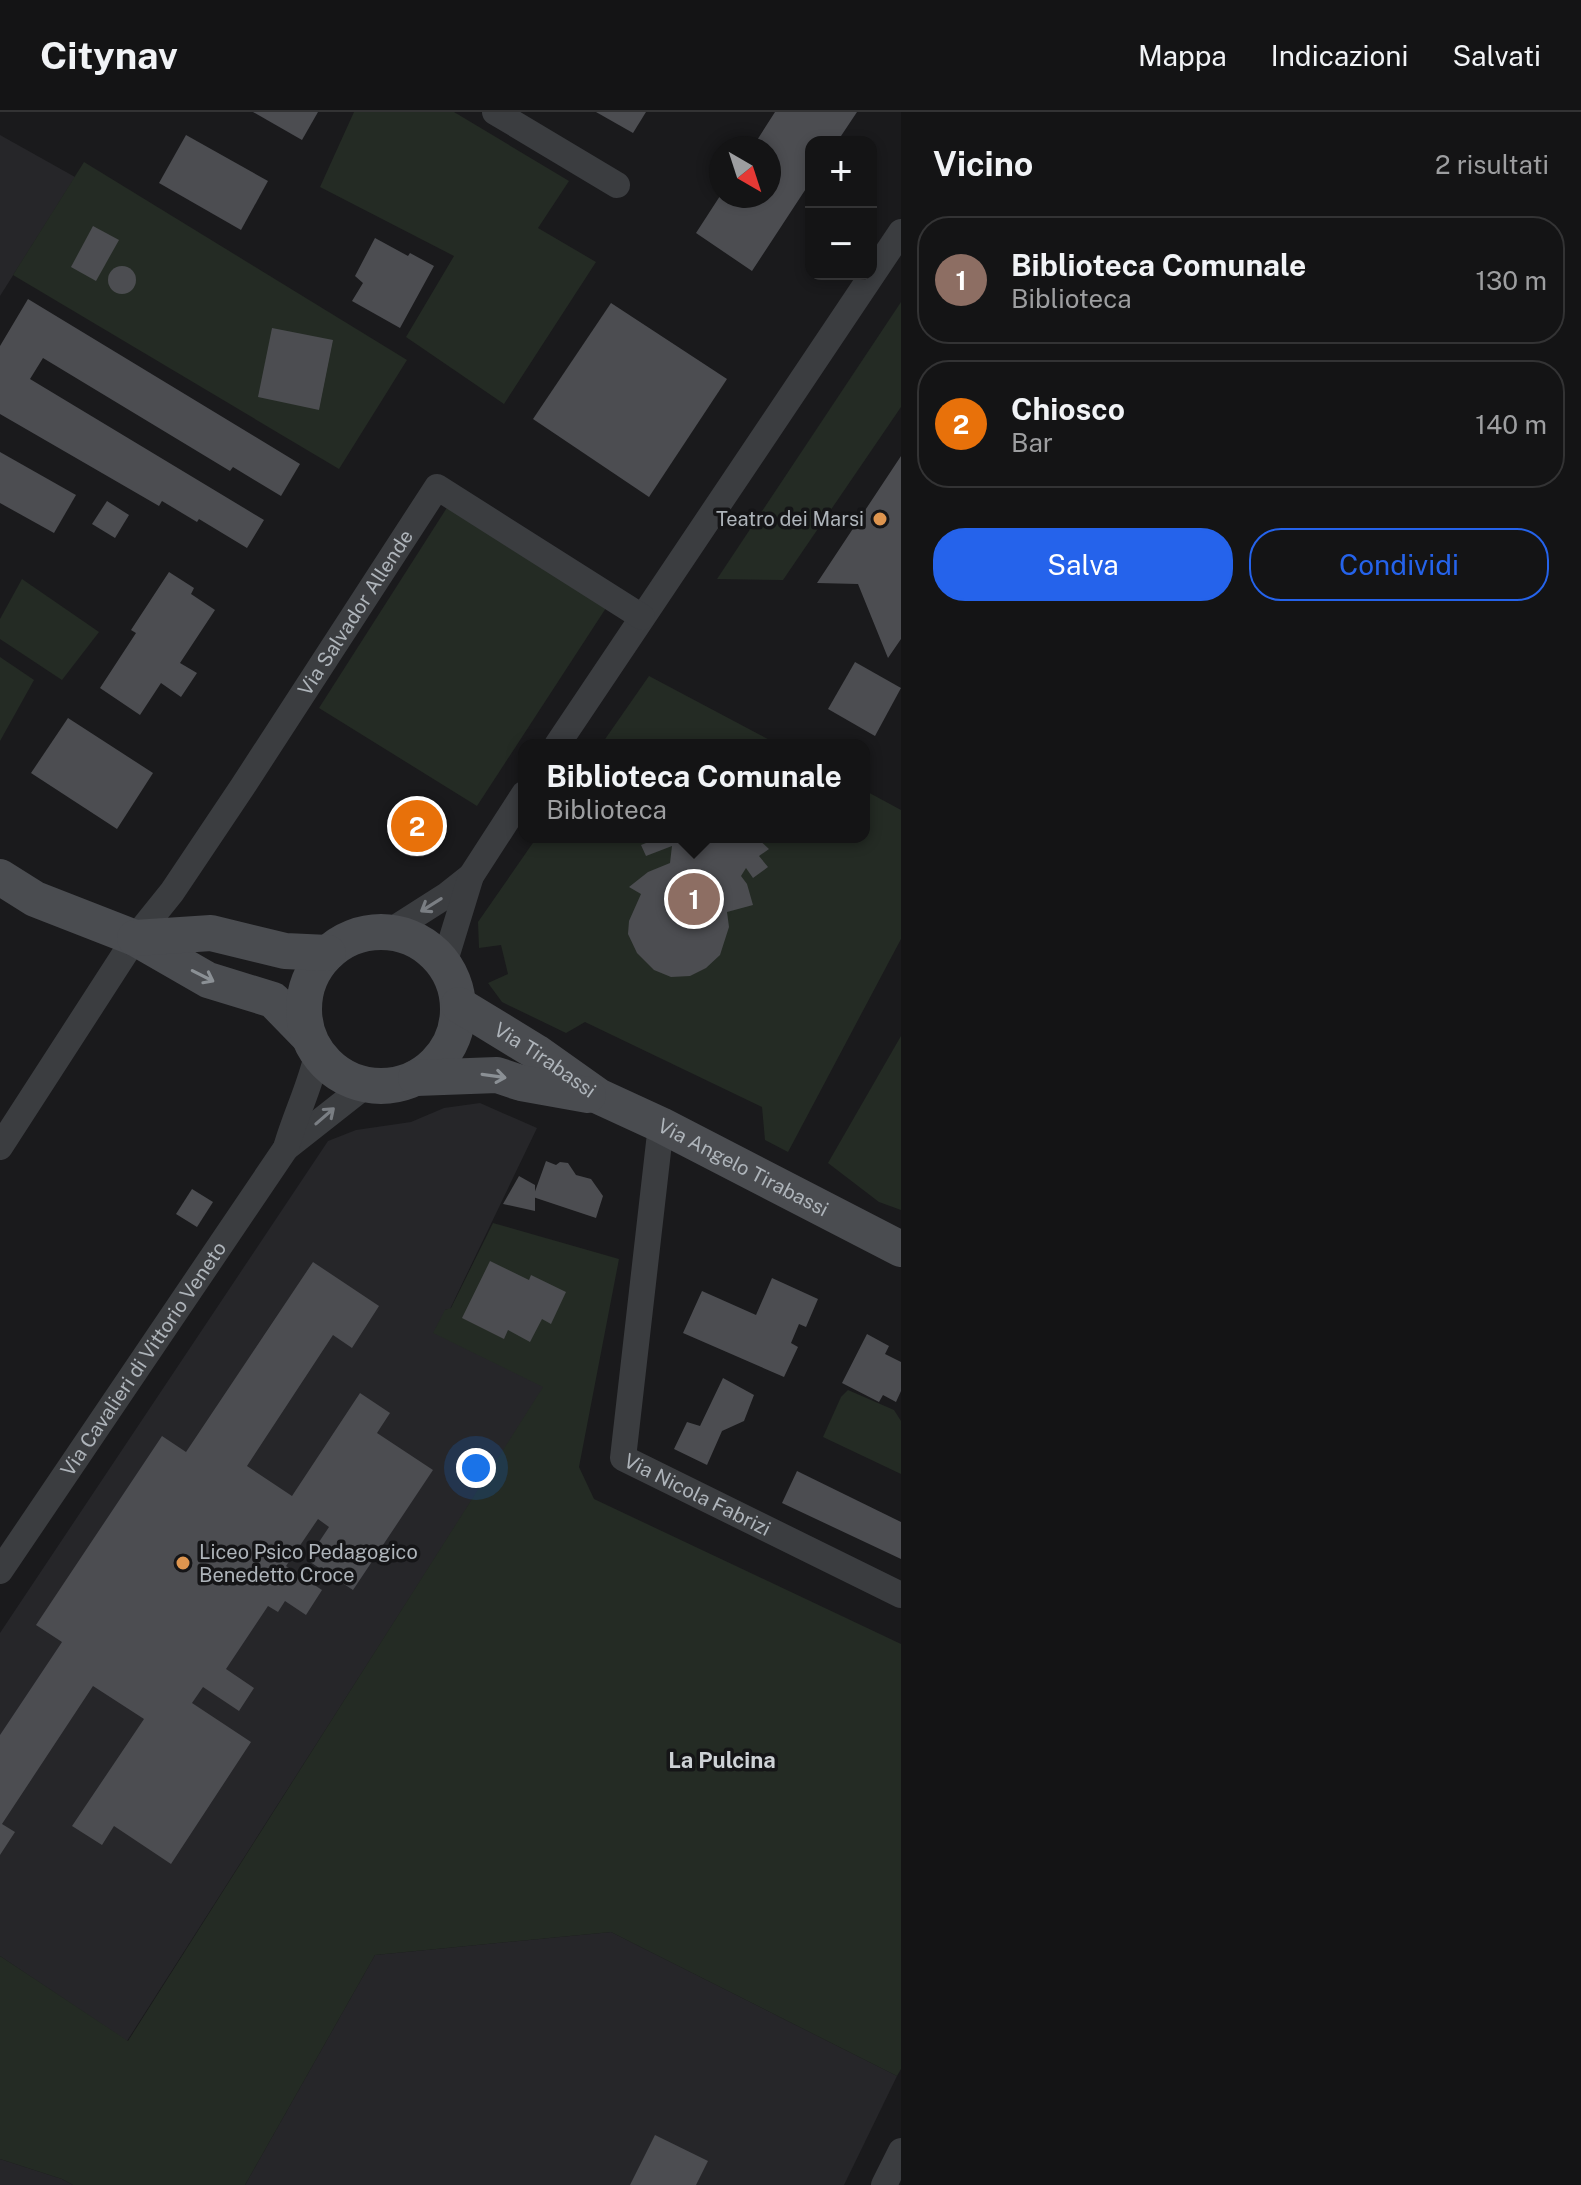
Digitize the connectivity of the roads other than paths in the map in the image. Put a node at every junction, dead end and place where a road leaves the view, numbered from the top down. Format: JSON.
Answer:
{"nodes":[{"id":1,"x":495,"y":112,"type":"edge"},
{"id":2,"x":617,"y":185,"type":"dead end"},
{"id":3,"x":901,"y":232,"type":"edge"},
{"id":4,"x":642,"y":617,"type":"junction"},
{"id":5,"x":561,"y":739,"type":"edge"},
{"id":6,"x":518,"y":803,"type":"edge"},
{"id":7,"x":471,"y":876,"type":"junction"},
{"id":8,"x":0,"y":877,"type":"edge"},
{"id":9,"x":389,"y":932,"type":"junction"},
{"id":10,"x":135,"y":938,"type":"junction"},
{"id":11,"x":328,"y":953,"type":"junction"},
{"id":12,"x":444,"y":964,"type":"junction"},
{"id":13,"x":459,"y":1005,"type":"junction"},
{"id":14,"x":312,"y":1045,"type":"junction"},
{"id":15,"x":416,"y":1078,"type":"junction"},
{"id":16,"x":366,"y":1085,"type":"junction"},
{"id":17,"x":598,"y":1096,"type":"junction"},
{"id":18,"x":661,"y":1125,"type":"junction"},
{"id":19,"x":0,"y":1147,"type":"edge"},
{"id":20,"x":286,"y":1148,"type":"junction"},
{"id":21,"x":896,"y":1244,"type":"edge"},
{"id":22,"x":0,"y":1571,"type":"edge"},
{"id":23,"x":901,"y":1595,"type":"edge"},
{"id":24,"x":901,"y":2151,"type":"edge"},
{"id":25,"x":884,"y":2185,"type":"edge"}],
"edges":[{"from":1,"to":2,"type":"street"},
{"from":3,"to":4,"type":"street"},
{"from":4,"to":5,"type":"street"},
{"from":4,"to":10,"type":"street","name":"Via Salvador Allende"},
{"from":6,"to":7,"type":"street"},
{"from":7,"to":9,"type":"street","one_way":true},
{"from":7,"to":12,"type":"street"},
{"from":8,"to":10,"type":"street"},
{"from":9,"to":11,"type":"street"},
{"from":9,"to":12,"type":"street"},
{"from":10,"to":11,"type":"street"},
{"from":10,"to":14,"type":"street","one_way":true},
{"from":10,"to":19,"type":"street"},
{"from":11,"to":14,"type":"street"},
{"from":12,"to":13,"type":"street"},
{"from":13,"to":15,"type":"street"},
{"from":13,"to":17,"type":"street","name":"Via Tirabassi"},
{"from":14,"to":16,"type":"street"},
{"from":14,"to":20,"type":"street","name":"Via Cavalieri di Vittorio Veneto"},
{"from":15,"to":16,"type":"street"},
{"from":15,"to":17,"type":"street","name":"Via Tirabassi","one_way":true},
{"from":20,"to":16,"type":"street","name":"Via Cavalieri di Vittorio Veneto","one_way":true},
{"from":17,"to":18,"type":"street","name":"Via Angelo Tirabassi"},
{"from":18,"to":21,"type":"street","name":"Via Angelo Tirabassi"},
{"from":18,"to":23,"type":"street","name":"Via Nicola Fabrizi"},
{"from":20,"to":22,"type":"street","name":"Via Cavalieri di Vittorio Veneto"},
{"from":24,"to":25,"type":"street"}]}
